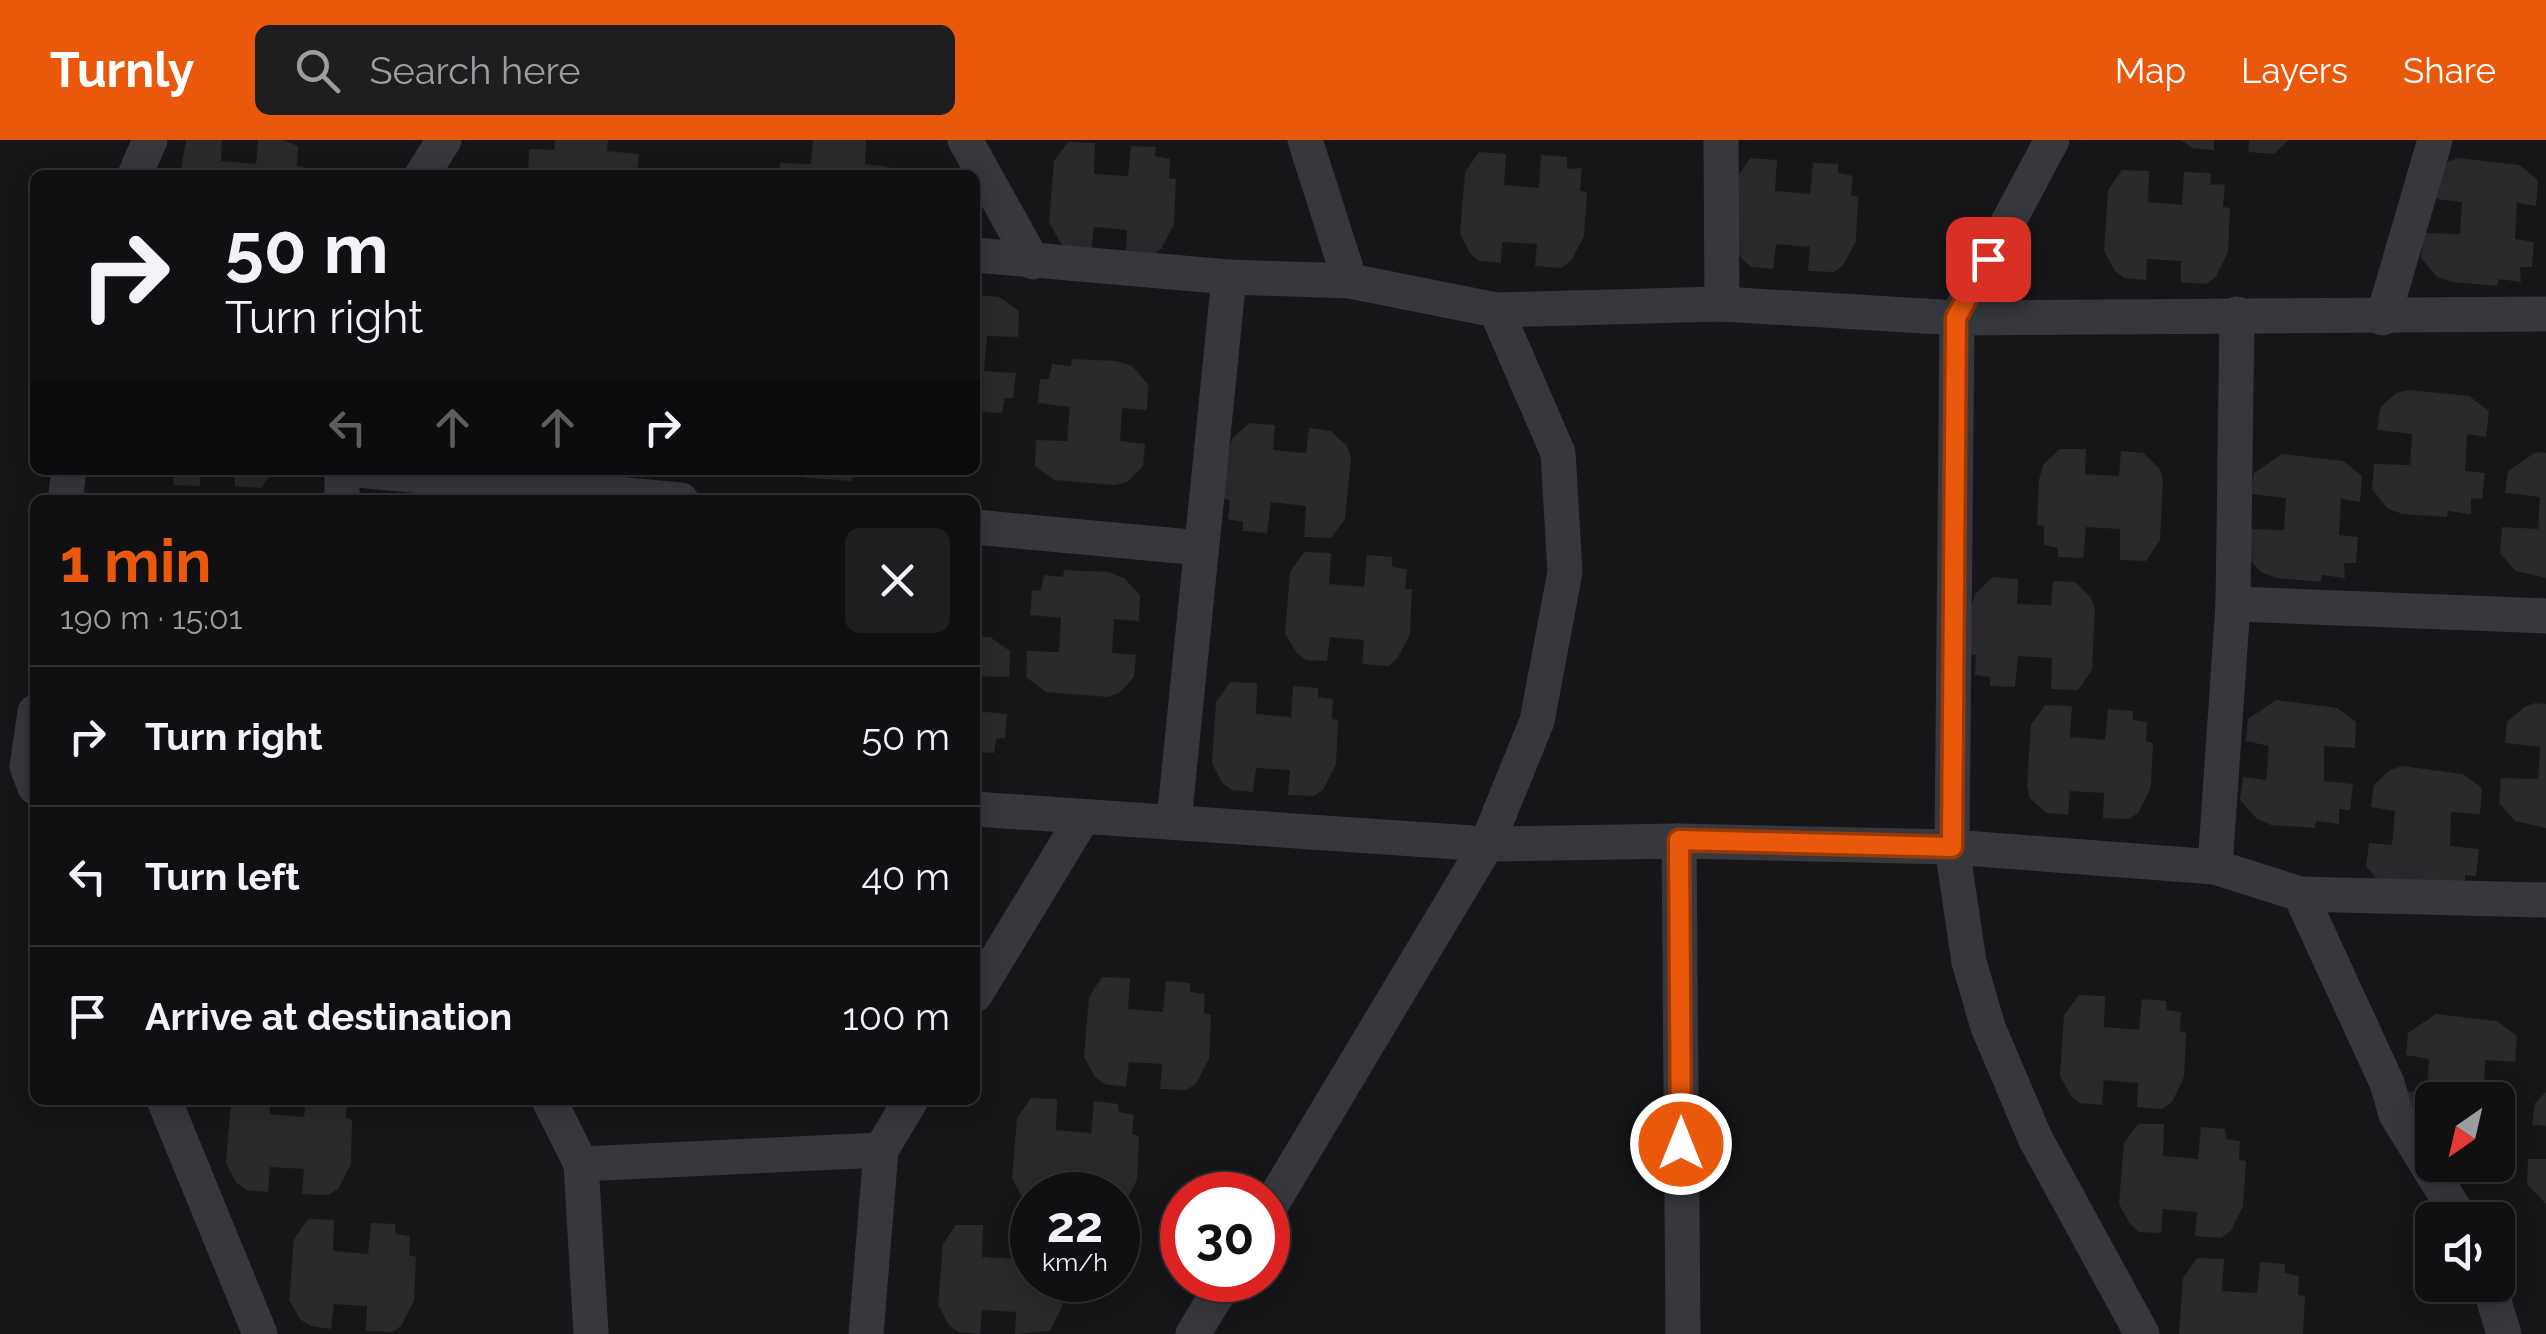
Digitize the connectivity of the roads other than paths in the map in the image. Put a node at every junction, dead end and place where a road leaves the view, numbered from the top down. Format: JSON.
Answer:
{"nodes":[{"id":1,"x":150,"y":140,"type":"edge"},
{"id":2,"x":444,"y":140,"type":"edge"},
{"id":3,"x":965,"y":140,"type":"edge"},
{"id":4,"x":1305,"y":140,"type":"edge"},
{"id":5,"x":1722,"y":140,"type":"edge"},
{"id":6,"x":2052,"y":140,"type":"edge"},
{"id":7,"x":2435,"y":140,"type":"edge"},
{"id":8,"x":137,"y":170,"type":"edge"},
{"id":9,"x":425,"y":170,"type":"edge"},
{"id":10,"x":980,"y":257,"type":"edge"},
{"id":11,"x":1034,"y":262,"type":"junction"},
{"id":12,"x":1230,"y":277,"type":"junction"},
{"id":13,"x":1350,"y":281,"type":"junction"},
{"id":14,"x":1722,"y":304,"type":"junction"},
{"id":15,"x":1496,"y":310,"type":"junction"},
{"id":16,"x":2237,"y":314,"type":"junction"},
{"id":17,"x":2546,"y":314,"type":"edge"},
{"id":18,"x":1956,"y":318,"type":"junction"},
{"id":19,"x":2382,"y":318,"type":"junction"},
{"id":20,"x":411,"y":475,"type":"edge"},
{"id":21,"x":627,"y":495,"type":"edge"},
{"id":22,"x":980,"y":527,"type":"edge"},
{"id":23,"x":1201,"y":548,"type":"junction"},
{"id":24,"x":2233,"y":604,"type":"junction"},
{"id":25,"x":2546,"y":616,"type":"edge"},
{"id":26,"x":980,"y":809,"type":"edge"},
{"id":27,"x":1083,"y":817,"type":"junction"},
{"id":28,"x":1174,"y":821,"type":"junction"},
{"id":29,"x":1679,"y":840,"type":"junction"},
{"id":30,"x":1487,"y":844,"type":"junction"},
{"id":31,"x":1952,"y":847,"type":"junction"},
{"id":32,"x":2215,"y":867,"type":"junction"},
{"id":33,"x":2300,"y":894,"type":"junction"},
{"id":34,"x":2546,"y":900,"type":"edge"},
{"id":35,"x":980,"y":987,"type":"edge"},
{"id":36,"x":166,"y":1105,"type":"edge"},
{"id":37,"x":552,"y":1105,"type":"edge"},
{"id":38,"x":908,"y":1105,"type":"edge"},
{"id":39,"x":881,"y":1150,"type":"junction"},
{"id":40,"x":581,"y":1164,"type":"junction"},
{"id":41,"x":1290,"y":1173,"type":"edge"},
{"id":42,"x":2450,"y":1202,"type":"edge"},
{"id":43,"x":1213,"y":1302,"type":"edge"},
{"id":44,"x":2494,"y":1302,"type":"edge"},
{"id":45,"x":260,"y":1334,"type":"edge"},
{"id":46,"x":591,"y":1334,"type":"edge"},
{"id":47,"x":866,"y":1334,"type":"edge"},
{"id":48,"x":1193,"y":1334,"type":"edge"},
{"id":49,"x":1683,"y":1334,"type":"edge"},
{"id":50,"x":2142,"y":1334,"type":"edge"},
{"id":51,"x":2504,"y":1334,"type":"edge"}],
"edges":[{"from":1,"to":8,"type":"street"},
{"from":2,"to":9,"type":"street"},
{"from":3,"to":11,"type":"street"},
{"from":4,"to":13,"type":"street"},
{"from":5,"to":14,"type":"street"},
{"from":6,"to":18,"type":"street"},
{"from":7,"to":19,"type":"street"},
{"from":10,"to":11,"type":"street"},
{"from":11,"to":12,"type":"street"},
{"from":12,"to":13,"type":"street"},
{"from":12,"to":23,"type":"street"},
{"from":13,"to":15,"type":"street"},
{"from":14,"to":15,"type":"street"},
{"from":14,"to":18,"type":"street"},
{"from":15,"to":30,"type":"street"},
{"from":16,"to":18,"type":"street"},
{"from":16,"to":19,"type":"street"},
{"from":16,"to":24,"type":"street"},
{"from":17,"to":19,"type":"street"},
{"from":18,"to":31,"type":"street"},
{"from":20,"to":21,"type":"street"},
{"from":22,"to":23,"type":"street"},
{"from":23,"to":28,"type":"street"},
{"from":24,"to":25,"type":"street"},
{"from":24,"to":32,"type":"street"},
{"from":26,"to":27,"type":"street"},
{"from":27,"to":28,"type":"street"},
{"from":27,"to":35,"type":"street"},
{"from":28,"to":30,"type":"street"},
{"from":29,"to":30,"type":"street"},
{"from":29,"to":31,"type":"street"},
{"from":29,"to":49,"type":"street"},
{"from":30,"to":41,"type":"street"},
{"from":31,"to":32,"type":"street"},
{"from":31,"to":50,"type":"street"},
{"from":32,"to":33,"type":"street"},
{"from":33,"to":34,"type":"street"},
{"from":33,"to":42,"type":"street"},
{"from":36,"to":45,"type":"street"},
{"from":37,"to":40,"type":"street"},
{"from":38,"to":39,"type":"street"},
{"from":39,"to":40,"type":"street"},
{"from":39,"to":47,"type":"street"},
{"from":40,"to":46,"type":"street"},
{"from":43,"to":48,"type":"street"},
{"from":44,"to":51,"type":"street"}]}
